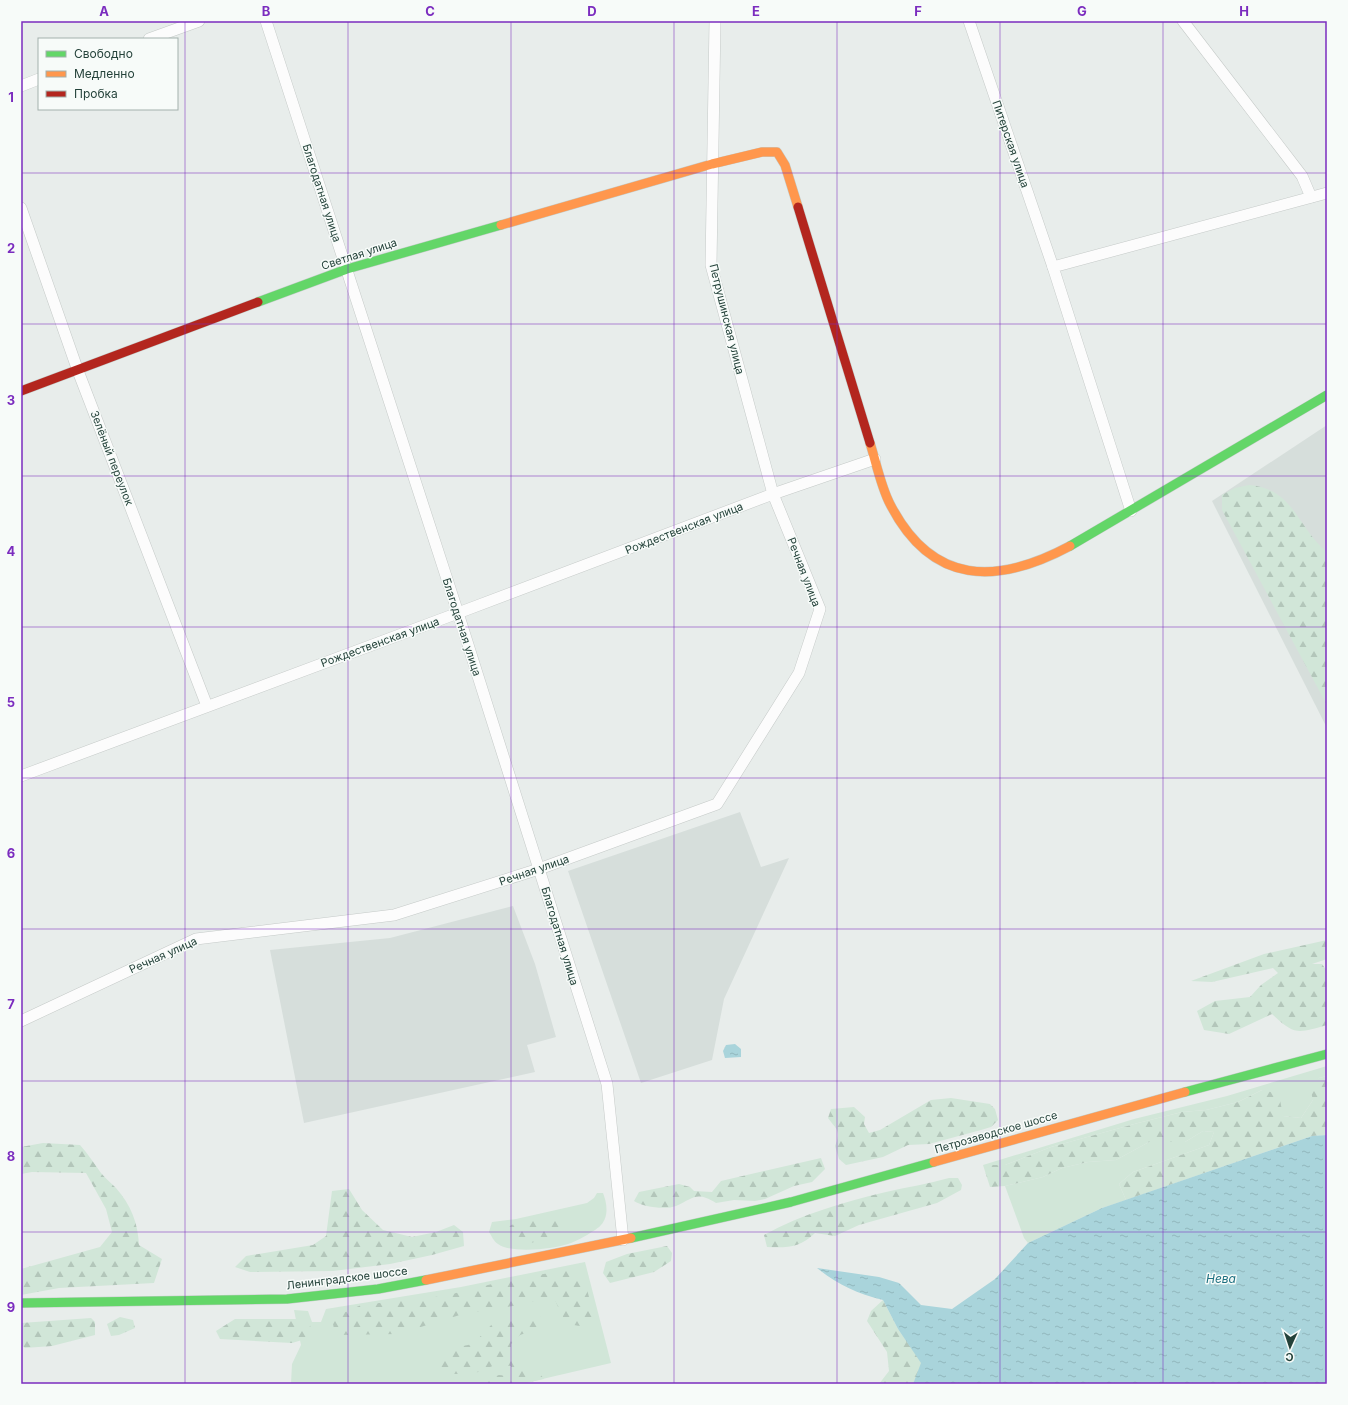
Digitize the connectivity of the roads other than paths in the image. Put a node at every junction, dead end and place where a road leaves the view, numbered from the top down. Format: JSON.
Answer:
{"nodes":[{"id":1,"x":198,"y":21,"type":"edge"},
{"id":2,"x":266,"y":21,"type":"edge"},
{"id":3,"x":715,"y":21,"type":"edge"},
{"id":4,"x":969,"y":21,"type":"edge"},
{"id":5,"x":1183,"y":21,"type":"edge"},
{"id":6,"x":152,"y":38,"type":"edge"},
{"id":7,"x":38,"y":79,"type":"edge"},
{"id":8,"x":21,"y":86,"type":"edge"},
{"id":9,"x":712,"y":164,"type":"junction"},
{"id":10,"x":1327,"y":193,"type":"edge"},
{"id":11,"x":1311,"y":197,"type":"junction"},
{"id":12,"x":21,"y":208,"type":"edge"},
{"id":13,"x":1053,"y":267,"type":"junction"},
{"id":14,"x":347,"y":269,"type":"junction"},
{"id":15,"x":78,"y":371,"type":"junction"},
{"id":16,"x":21,"y":391,"type":"edge"},
{"id":17,"x":1327,"y":395,"type":"edge"},
{"id":18,"x":875,"y":459,"type":"junction"},
{"id":19,"x":773,"y":494,"type":"junction"},
{"id":20,"x":1131,"y":511,"type":"junction"},
{"id":21,"x":458,"y":613,"type":"junction"},
{"id":22,"x":208,"y":706,"type":"junction"},
{"id":23,"x":21,"y":776,"type":"edge"},
{"id":24,"x":539,"y":869,"type":"junction"},
{"id":25,"x":21,"y":1021,"type":"edge"},
{"id":26,"x":1327,"y":1054,"type":"edge"},
{"id":27,"x":670,"y":1230,"type":"joint"},
{"id":28,"x":622,"y":1240,"type":"junction"},
{"id":29,"x":21,"y":1303,"type":"edge"}],
"edges":[{"from":1,"to":6,"type":"street"},
{"from":2,"to":14,"type":"street","name":"Благодатная улица"},
{"from":3,"to":9,"type":"street","name":"Петрушинская улица"},
{"from":4,"to":13,"type":"street","name":"Питерская улица"},
{"from":5,"to":11,"type":"street"},
{"from":7,"to":8,"type":"street"},
{"from":9,"to":14,"type":"street","name":"Светлая улица"},
{"from":9,"to":18,"type":"street","name":"Светлая улица"},
{"from":9,"to":19,"type":"street","name":"Петрушинская улица"},
{"from":10,"to":11,"type":"street"},
{"from":11,"to":13,"type":"street"},
{"from":12,"to":15,"type":"street","name":"Зелёный переулок"},
{"from":13,"to":20,"type":"street","name":"Питерская улица"},
{"from":14,"to":15,"type":"street","name":"Светлая улица"},
{"from":14,"to":21,"type":"street","name":"Благодатная улица"},
{"from":15,"to":16,"type":"street","name":"Светлая улица"},
{"from":15,"to":22,"type":"street","name":"Зелёный переулок"},
{"from":17,"to":20,"type":"street"},
{"from":18,"to":19,"type":"street","name":"Рождественская улица"},
{"from":18,"to":20,"type":"street"},
{"from":19,"to":21,"type":"street","name":"Рождественская улица"},
{"from":19,"to":24,"type":"street","name":"Речная улица"},
{"from":21,"to":22,"type":"street","name":"Рождественская улица"},
{"from":21,"to":24,"type":"street","name":"Благодатная улица"},
{"from":22,"to":23,"type":"street","name":"Рождественская улица"},
{"from":24,"to":25,"type":"street","name":"Речная улица"},
{"from":24,"to":28,"type":"street","name":"Благодатная улица"},
{"from":26,"to":27,"type":"street","name":"Петрозаводское шоссе"},
{"from":27,"to":28,"type":"street","name":"Ленинградское шоссе"},
{"from":28,"to":29,"type":"street","name":"Ленинградское шоссе"}]}
